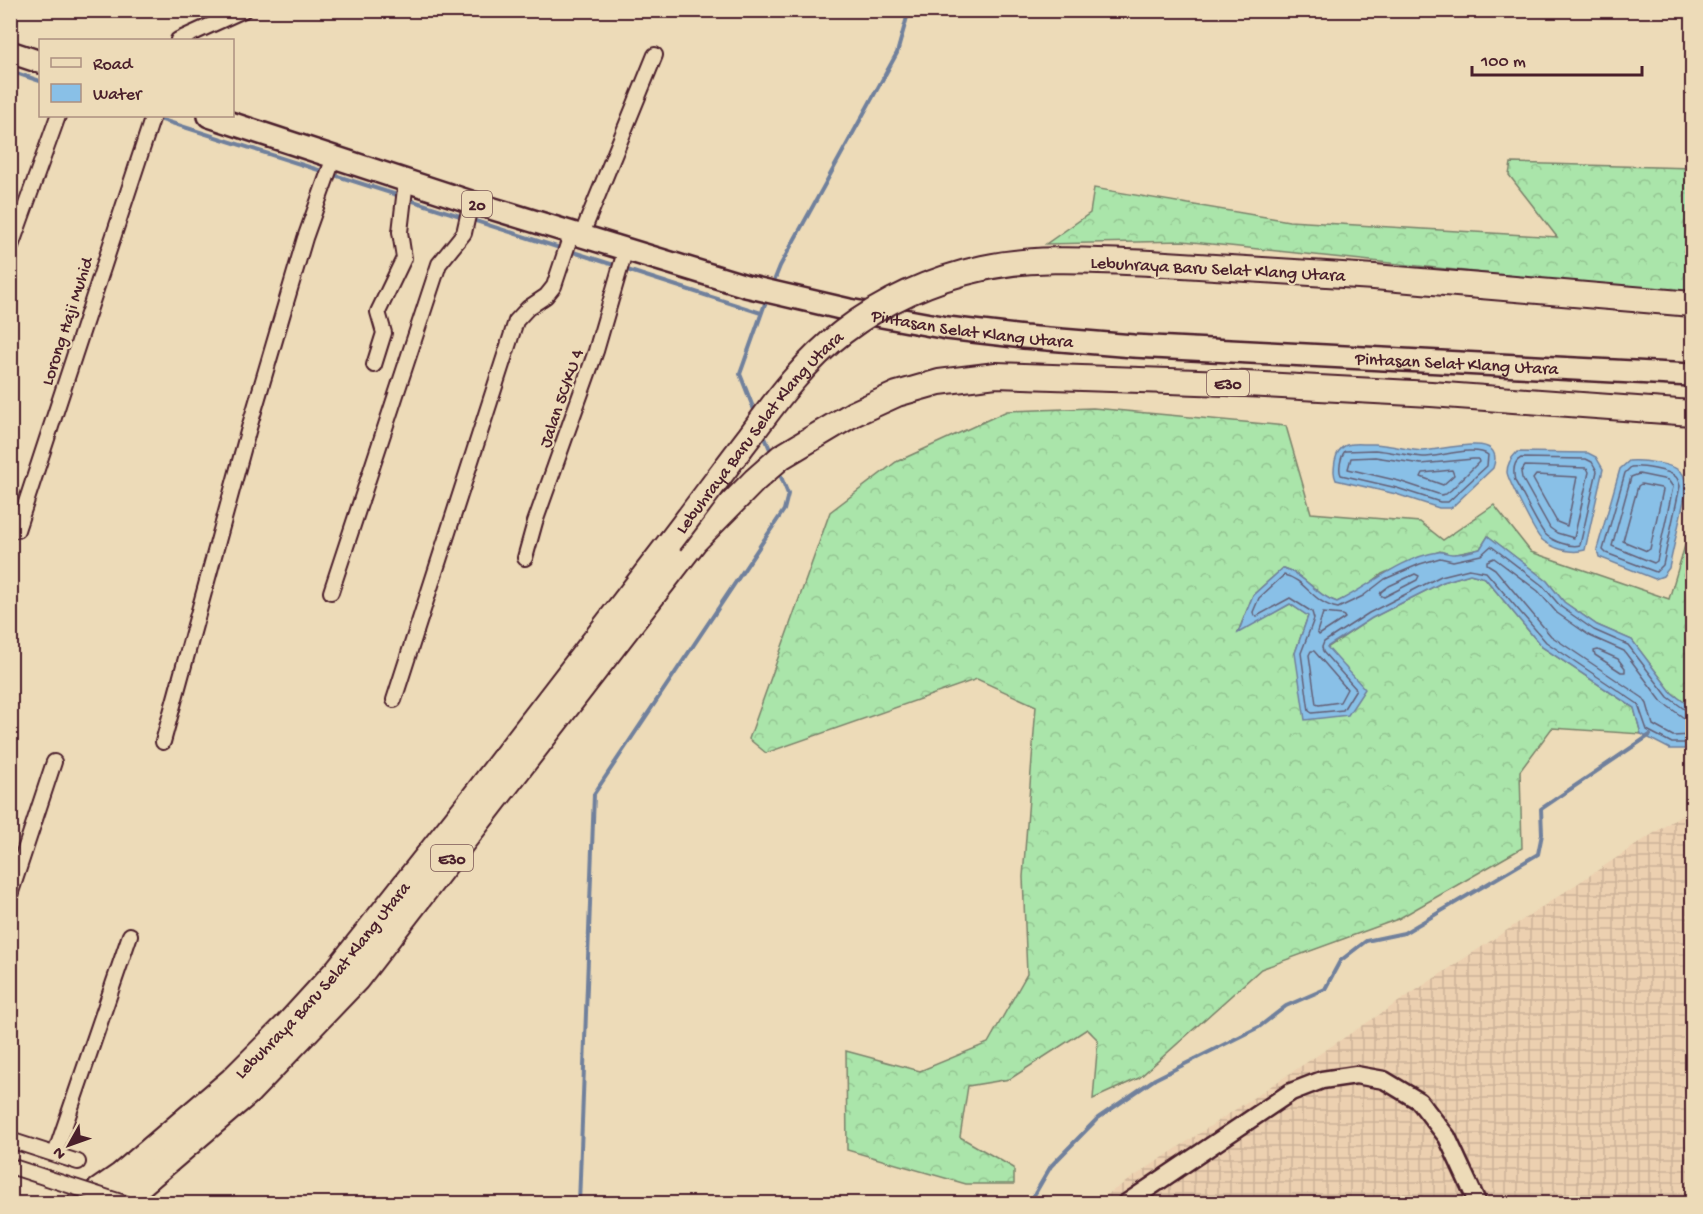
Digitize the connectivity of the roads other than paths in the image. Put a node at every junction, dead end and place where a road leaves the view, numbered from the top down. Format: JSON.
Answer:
{"nodes":[{"id":1,"x":244,"y":10,"type":"edge"},
{"id":2,"x":180,"y":39,"type":"edge"},
{"id":3,"x":10,"y":52,"type":"edge"},
{"id":4,"x":655,"y":55,"type":"dead end"},
{"id":5,"x":39,"y":62,"type":"edge"},
{"id":6,"x":58,"y":117,"type":"edge"},
{"id":7,"x":212,"y":117,"type":"edge"},
{"id":8,"x":151,"y":120,"type":"edge"},
{"id":9,"x":333,"y":161,"type":"junction"},
{"id":10,"x":405,"y":186,"type":"junction"},
{"id":11,"x":470,"y":206,"type":"junction"},
{"id":12,"x":575,"y":236,"type":"junction"},
{"id":13,"x":626,"y":248,"type":"junction"},
{"id":14,"x":10,"y":249,"type":"edge"},
{"id":15,"x":1692,"y":304,"type":"edge"},
{"id":16,"x":374,"y":364,"type":"dead end"},
{"id":17,"x":1692,"y":375,"type":"edge"},
{"id":18,"x":1692,"y":413,"type":"edge"},
{"id":19,"x":17,"y":530,"type":"dead end"},
{"id":20,"x":525,"y":558,"type":"dead end"},
{"id":21,"x":331,"y":592,"type":"dead end"},
{"id":22,"x":394,"y":700,"type":"dead end"},
{"id":23,"x":163,"y":742,"type":"dead end"},
{"id":24,"x":54,"y":762,"type":"dead end"},
{"id":25,"x":10,"y":896,"type":"edge"},
{"id":26,"x":130,"y":935,"type":"dead end"},
{"id":27,"x":10,"y":1140,"type":"edge"},
{"id":28,"x":55,"y":1154,"type":"junction"},
{"id":29,"x":78,"y":1162,"type":"dead end"},
{"id":30,"x":10,"y":1166,"type":"edge"},
{"id":31,"x":79,"y":1203,"type":"edge"},
{"id":32,"x":115,"y":1203,"type":"edge"},
{"id":33,"x":127,"y":1203,"type":"edge"},
{"id":34,"x":1125,"y":1203,"type":"edge"},
{"id":35,"x":1478,"y":1203,"type":"edge"}],
"edges":[{"from":1,"to":2,"type":"street"},
{"from":3,"to":5,"type":"highway"},
{"from":4,"to":12,"type":"street"},
{"from":6,"to":14,"type":"street"},
{"from":7,"to":9,"type":"highway","name":"Pintasan Selat Klang Utara","number":"20"},
{"from":8,"to":19,"type":"street","name":"Lorong Haji Muhid"},
{"from":9,"to":10,"type":"highway","name":"Pintasan Selat Klang Utara","number":"20"},
{"from":9,"to":23,"type":"street"},
{"from":10,"to":11,"type":"highway","name":"Pintasan Selat Klang Utara","number":"20"},
{"from":10,"to":16,"type":"street"},
{"from":11,"to":12,"type":"highway","name":"Pintasan Selat Klang Utara","number":"20"},
{"from":11,"to":21,"type":"street"},
{"from":12,"to":13,"type":"highway","name":"Pintasan Selat Klang Utara","number":"20"},
{"from":12,"to":22,"type":"street"},
{"from":13,"to":17,"type":"highway","name":"Pintasan Selat Klang Utara","number":"20"},
{"from":13,"to":20,"type":"street","name":"Jalan 5C/KU 4"},
{"from":15,"to":31,"type":"highway","name":"Lebuhraya Baru Selat Klang Utara","number":"E30","bridge":true},
{"from":18,"to":32,"type":"highway","name":"Lebuhraya Baru Selat Klang Utara","number":"E30"},
{"from":24,"to":25,"type":"street"},
{"from":26,"to":28,"type":"street"},
{"from":27,"to":28,"type":"street"},
{"from":28,"to":29,"type":"street"},
{"from":30,"to":33,"type":"street","bridge":true},
{"from":34,"to":35,"type":"street"}]}
